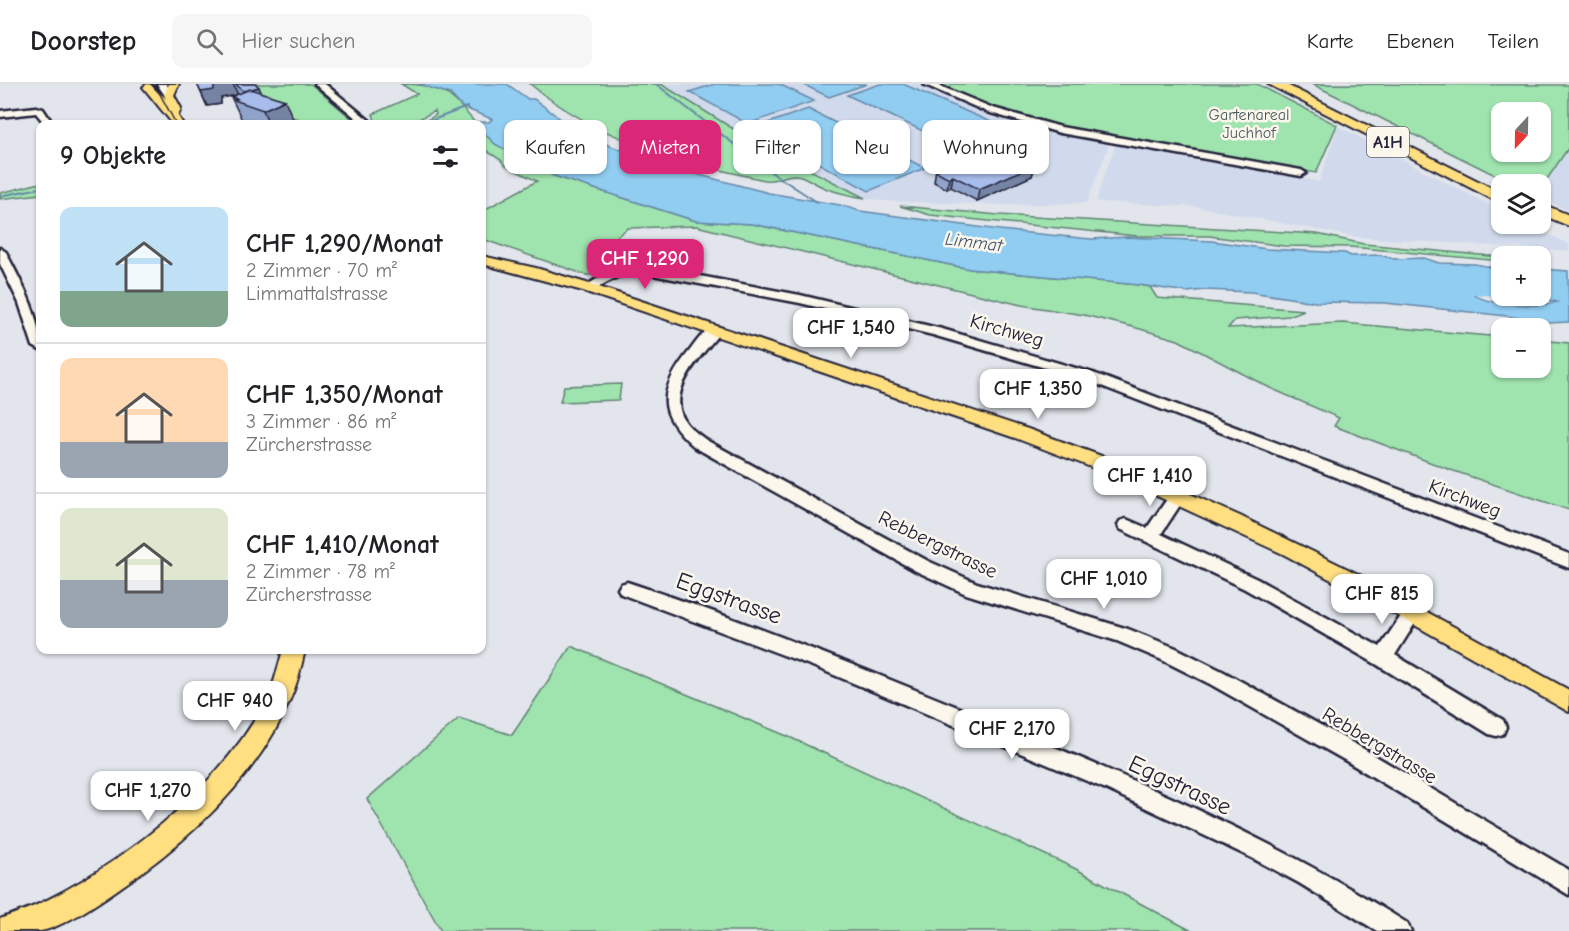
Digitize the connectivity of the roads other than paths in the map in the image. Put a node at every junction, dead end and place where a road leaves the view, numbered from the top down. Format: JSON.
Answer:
{"nodes":[{"id":1,"x":319,"y":84,"type":"edge"},
{"id":2,"x":927,"y":84,"type":"edge"},
{"id":3,"x":1275,"y":84,"type":"edge"},
{"id":4,"x":1291,"y":84,"type":"edge"},
{"id":5,"x":153,"y":85,"type":"edge"},
{"id":6,"x":172,"y":89,"type":"edge"},
{"id":7,"x":0,"y":114,"type":"edge"},
{"id":8,"x":46,"y":120,"type":"edge"},
{"id":9,"x":175,"y":120,"type":"edge"},
{"id":10,"x":176,"y":120,"type":"edge"},
{"id":11,"x":364,"y":120,"type":"edge"},
{"id":12,"x":1301,"y":173,"type":"dead end"},
{"id":13,"x":1491,"y":184,"type":"edge"},
{"id":14,"x":1491,"y":193,"type":"edge"},
{"id":15,"x":1551,"y":213,"type":"edge"},
{"id":16,"x":1569,"y":221,"type":"edge"},
{"id":17,"x":1551,"y":224,"type":"edge"},
{"id":18,"x":1569,"y":232,"type":"edge"},
{"id":19,"x":1,"y":257,"type":"edge"},
{"id":20,"x":486,"y":261,"type":"edge"},
{"id":21,"x":588,"y":288,"type":"junction"},
{"id":22,"x":709,"y":330,"type":"junction"},
{"id":23,"x":36,"y":335,"type":"edge"},
{"id":24,"x":1178,"y":496,"type":"junction"},
{"id":25,"x":1126,"y":525,"type":"dead end"},
{"id":26,"x":1150,"y":537,"type":"junction"},
{"id":27,"x":1569,"y":561,"type":"edge"},
{"id":28,"x":627,"y":589,"type":"dead end"},
{"id":29,"x":1413,"y":612,"type":"junction"},
{"id":30,"x":293,"y":654,"type":"edge"},
{"id":31,"x":1383,"y":658,"type":"junction"},
{"id":32,"x":1569,"y":702,"type":"edge"},
{"id":33,"x":1496,"y":727,"type":"dead end"},
{"id":34,"x":1569,"y":883,"type":"edge"},
{"id":35,"x":6,"y":931,"type":"edge"},
{"id":36,"x":1399,"y":931,"type":"edge"}],
"edges":[{"from":1,"to":11,"type":"street"},
{"from":2,"to":12,"type":"street"},
{"from":3,"to":14,"type":"highway","number":"A1H"},
{"from":4,"to":13,"type":"highway","number":"A1H"},
{"from":5,"to":6,"type":"street"},
{"from":5,"to":9,"type":"main road"},
{"from":6,"to":10,"type":"main road"},
{"from":7,"to":8,"type":"street"},
{"from":15,"to":16,"type":"highway"},
{"from":17,"to":18,"type":"highway"},
{"from":19,"to":23,"type":"street"},
{"from":20,"to":21,"type":"main road"},
{"from":21,"to":22,"type":"main road"},
{"from":21,"to":27,"type":"street","name":"Kirchweg"},
{"from":22,"to":24,"type":"main road"},
{"from":22,"to":34,"type":"street","name":"Rebbergstrasse"},
{"from":24,"to":26,"type":"street"},
{"from":24,"to":29,"type":"main road"},
{"from":25,"to":26,"type":"street"},
{"from":26,"to":31,"type":"street"},
{"from":28,"to":36,"type":"street","name":"Eggstrasse"},
{"from":29,"to":31,"type":"street"},
{"from":29,"to":32,"type":"main road"},
{"from":30,"to":35,"type":"main road"},
{"from":31,"to":33,"type":"street"}]}
